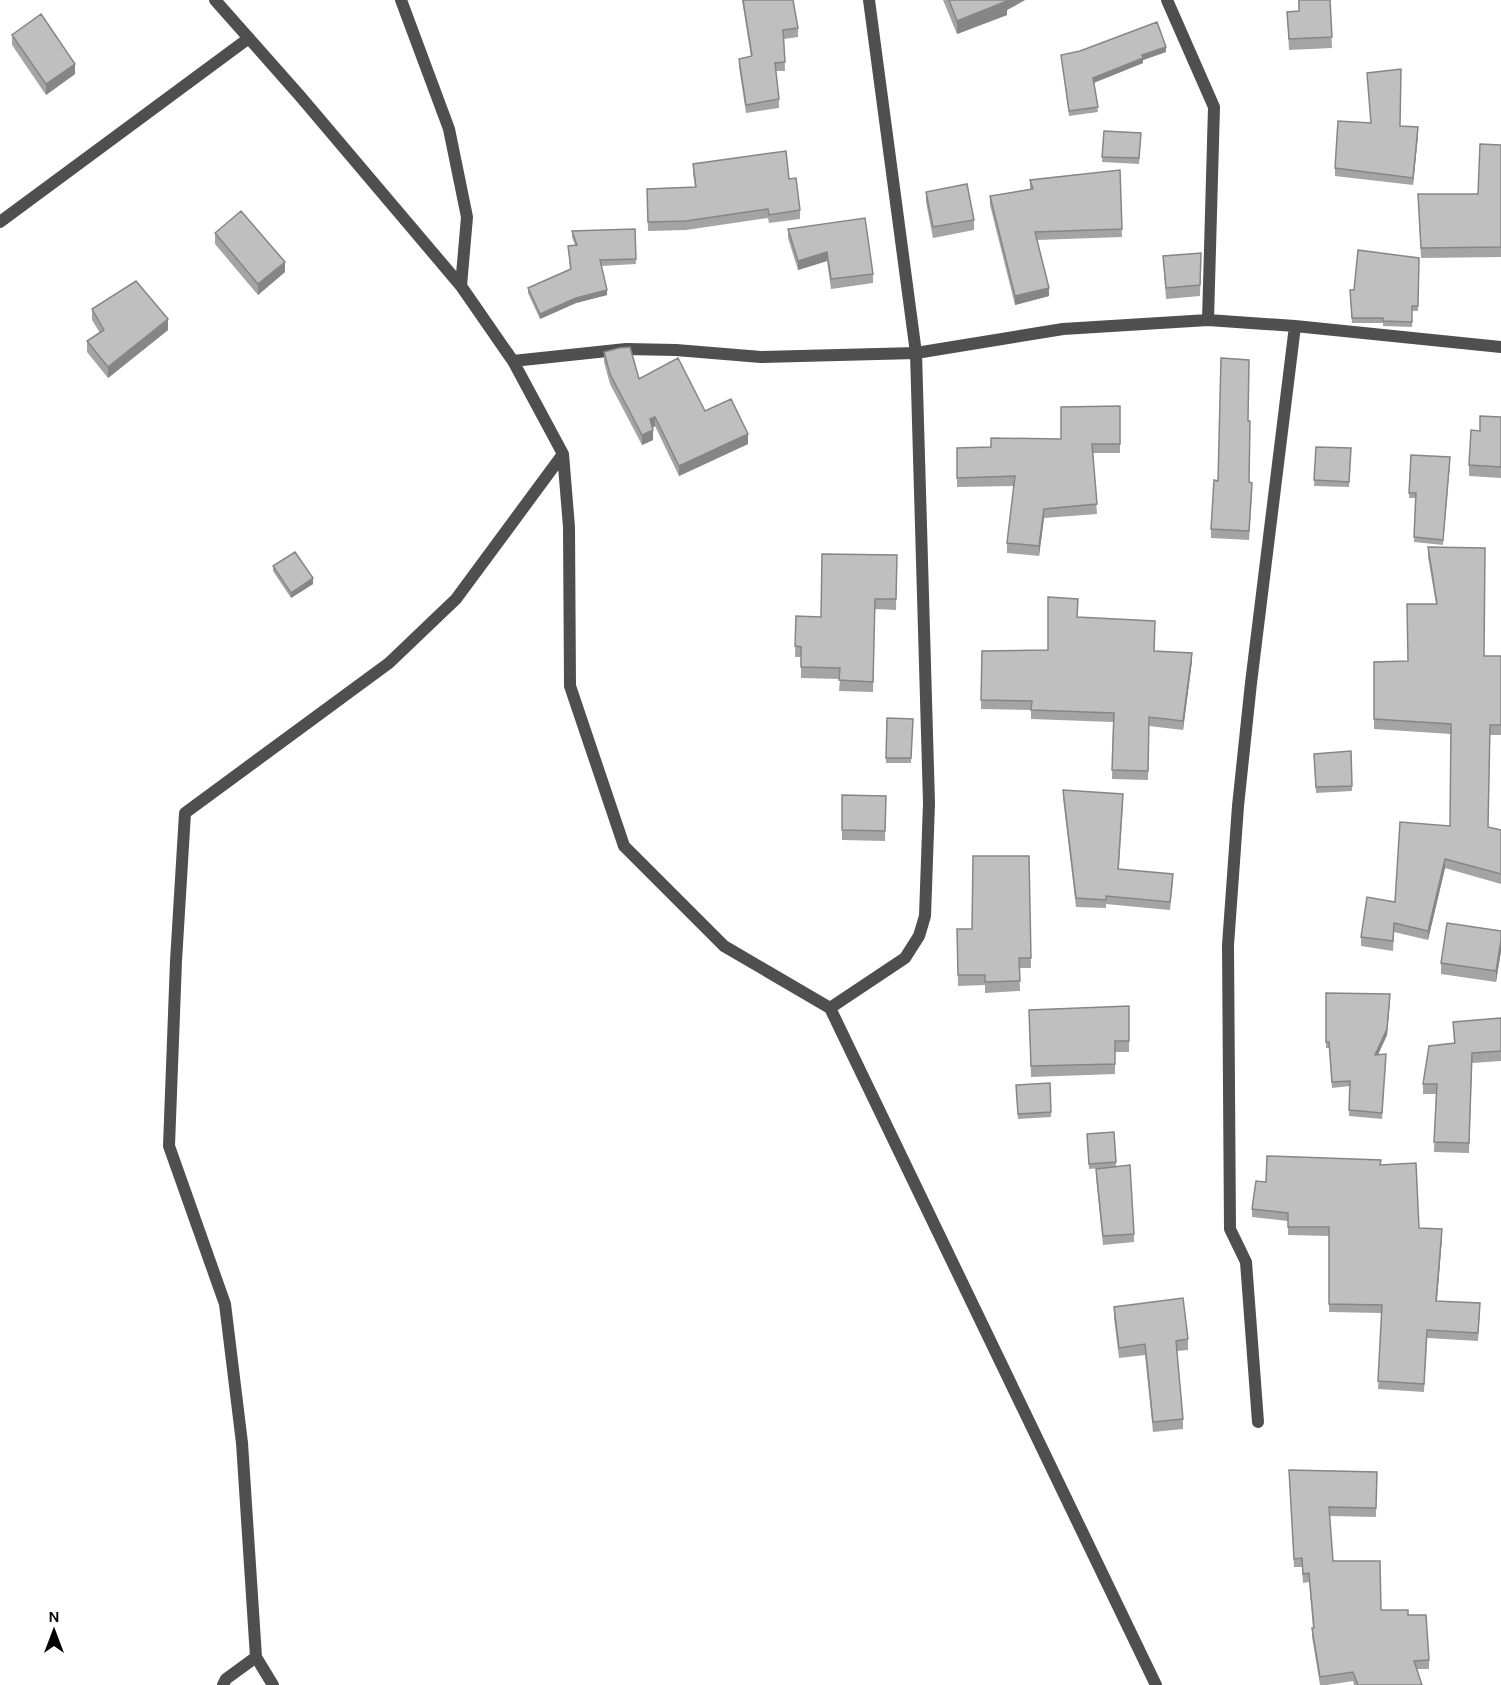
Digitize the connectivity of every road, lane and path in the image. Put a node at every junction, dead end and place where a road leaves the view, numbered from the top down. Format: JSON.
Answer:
{"nodes":[{"id":1,"x":215,"y":0,"type":"edge"},
{"id":2,"x":401,"y":0,"type":"edge"},
{"id":3,"x":869,"y":0,"type":"edge"},
{"id":4,"x":1167,"y":0,"type":"edge"},
{"id":5,"x":249,"y":38,"type":"junction"},
{"id":6,"x":0,"y":222,"type":"edge"},
{"id":7,"x":461,"y":286,"type":"junction"},
{"id":8,"x":1208,"y":320,"type":"junction"},
{"id":9,"x":1295,"y":326,"type":"junction"},
{"id":10,"x":1501,"y":347,"type":"edge"},
{"id":11,"x":916,"y":353,"type":"junction"},
{"id":12,"x":513,"y":361,"type":"junction"},
{"id":13,"x":563,"y":454,"type":"junction"},
{"id":14,"x":830,"y":1008,"type":"junction"},
{"id":15,"x":1258,"y":1422,"type":"dead end"},
{"id":16,"x":256,"y":1657,"type":"junction"},
{"id":17,"x":223,"y":1685,"type":"edge"},
{"id":18,"x":273,"y":1685,"type":"edge"},
{"id":19,"x":1156,"y":1685,"type":"edge"}],
"edges":[{"from":1,"to":5,"type":"street"},
{"from":2,"to":7,"type":"street"},
{"from":3,"to":11,"type":"street"},
{"from":4,"to":8,"type":"street"},
{"from":5,"to":6,"type":"street"},
{"from":5,"to":7,"type":"street"},
{"from":7,"to":12,"type":"street"},
{"from":8,"to":9,"type":"street"},
{"from":8,"to":11,"type":"street"},
{"from":9,"to":10,"type":"street"},
{"from":9,"to":15,"type":"street"},
{"from":11,"to":12,"type":"street"},
{"from":11,"to":14,"type":"street"},
{"from":12,"to":13,"type":"street"},
{"from":13,"to":14,"type":"street"},
{"from":13,"to":16,"type":"street"},
{"from":14,"to":19,"type":"street"},
{"from":16,"to":17,"type":"street"},
{"from":16,"to":18,"type":"street"}]}
